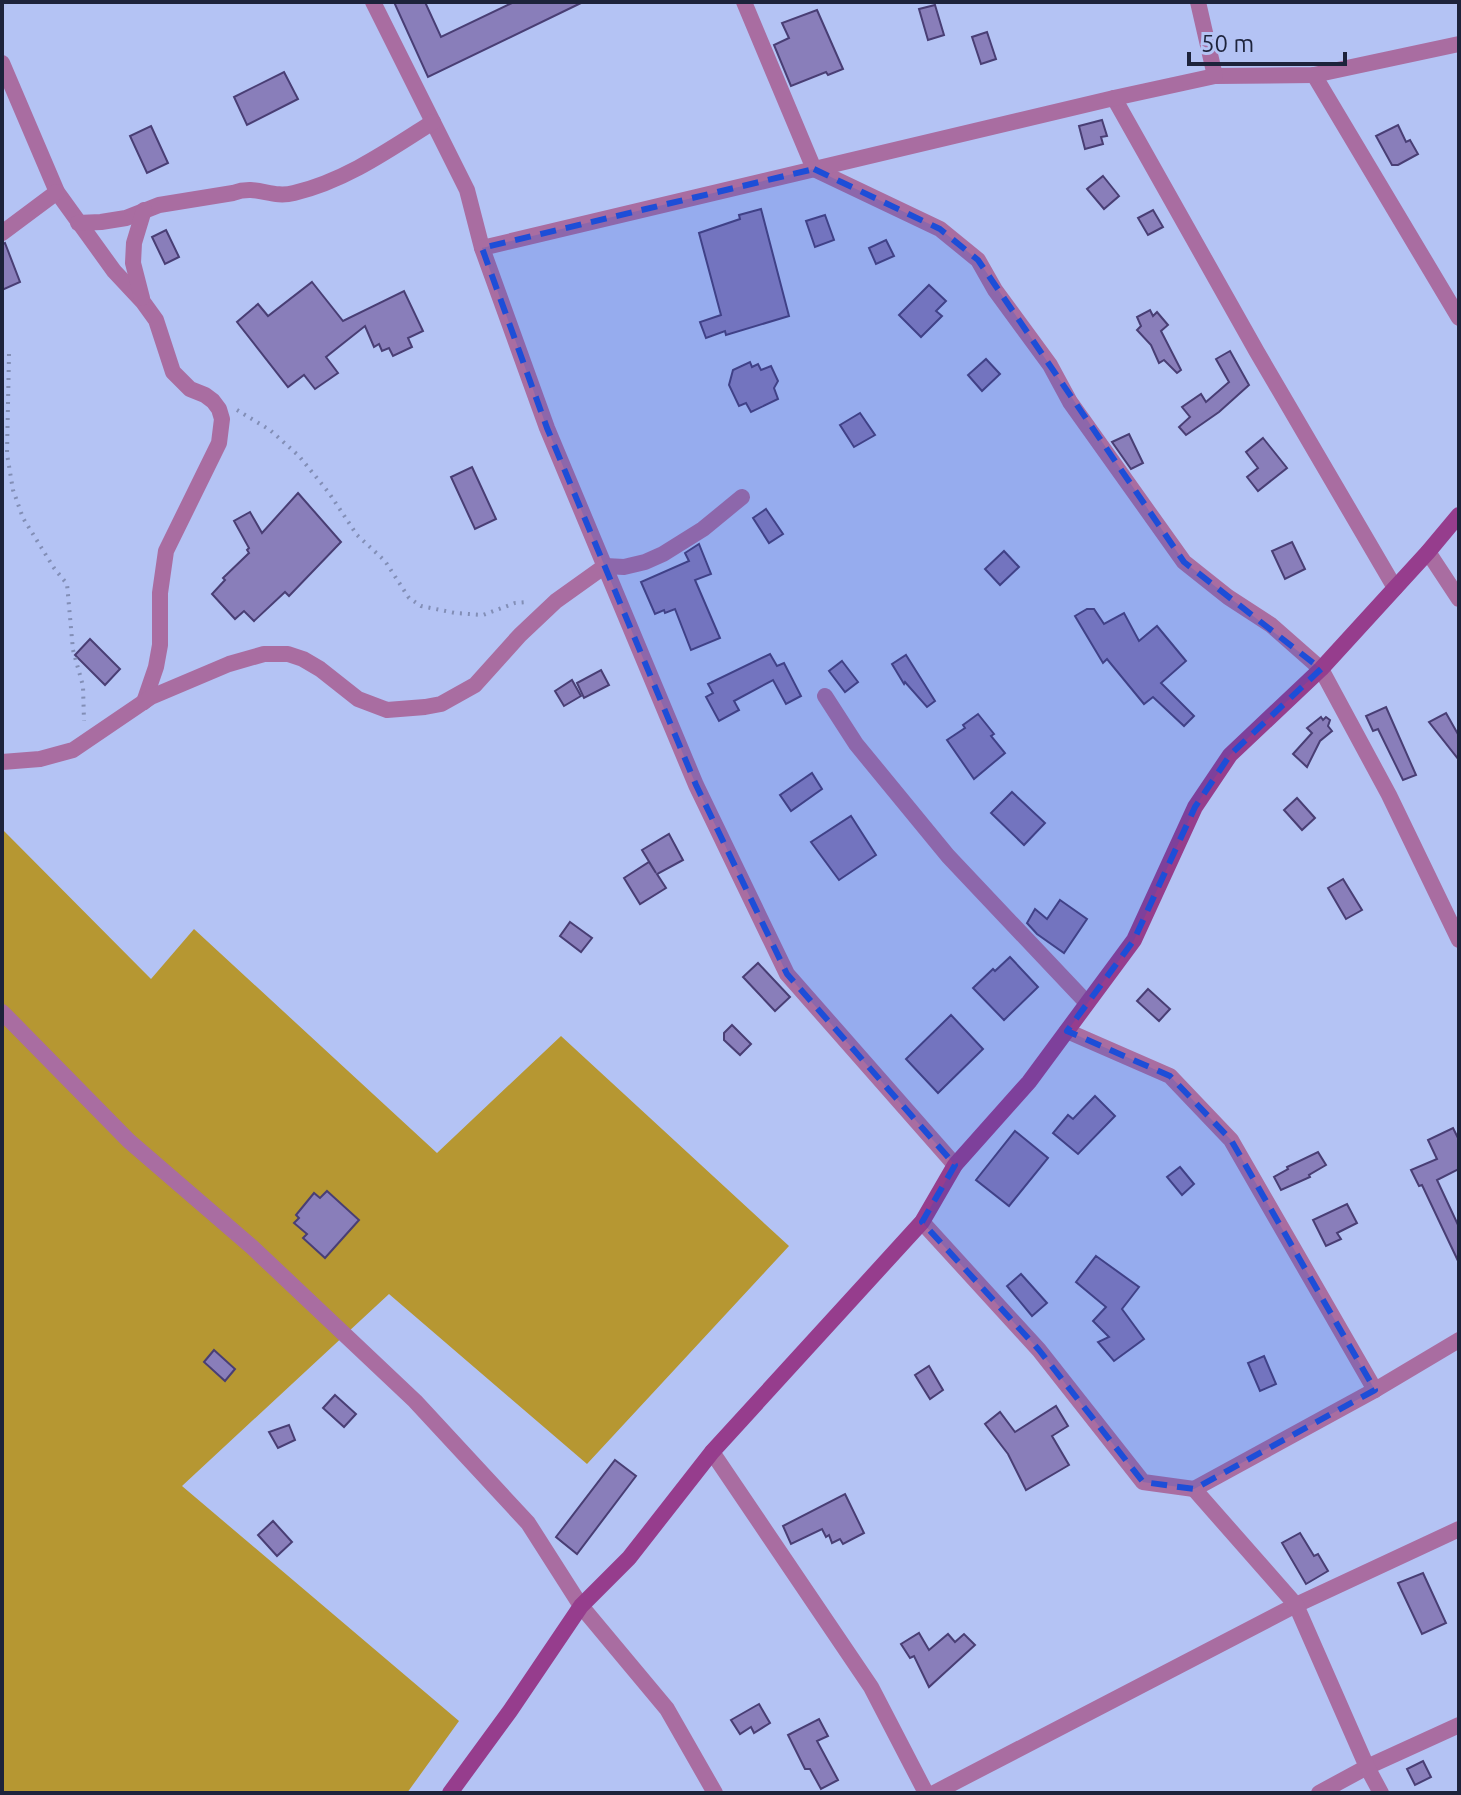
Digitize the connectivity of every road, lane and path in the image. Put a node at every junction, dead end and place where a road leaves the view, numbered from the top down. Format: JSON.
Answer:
{"nodes":[{"id":1,"x":373,"y":2,"type":"edge"},
{"id":2,"x":744,"y":2,"type":"edge"},
{"id":3,"x":1198,"y":2,"type":"edge"},
{"id":4,"x":1459,"y":44,"type":"edge"},
{"id":5,"x":2,"y":63,"type":"edge"},
{"id":6,"x":1314,"y":75,"type":"junction"},
{"id":7,"x":1215,"y":76,"type":"junction"},
{"id":8,"x":1114,"y":98,"type":"junction"},
{"id":9,"x":433,"y":122,"type":"junction"},
{"id":10,"x":814,"y":169,"type":"junction"},
{"id":11,"x":57,"y":192,"type":"junction"},
{"id":12,"x":144,"y":210,"type":"junction"},
{"id":13,"x":78,"y":223,"type":"junction"},
{"id":14,"x":2,"y":233,"type":"edge"},
{"id":15,"x":482,"y":248,"type":"junction"},
{"id":16,"x":143,"y":302,"type":"junction"},
{"id":17,"x":1459,"y":318,"type":"edge"},
{"id":18,"x":9,"y":354,"type":"dead end"},
{"id":19,"x":213,"y":401,"type":"junction"},
{"id":20,"x":742,"y":497,"type":"dead end"},
{"id":21,"x":1459,"y":515,"type":"edge"},
{"id":22,"x":1428,"y":552,"type":"junction"},
{"id":23,"x":605,"y":566,"type":"junction"},
{"id":24,"x":1395,"y":588,"type":"junction"},
{"id":25,"x":560,"y":598,"type":"junction"},
{"id":26,"x":1459,"y":599,"type":"edge"},
{"id":27,"x":1321,"y":669,"type":"junction"},
{"id":28,"x":825,"y":696,"type":"dead end"},
{"id":29,"x":144,"y":702,"type":"junction"},
{"id":30,"x":82,"y":743,"type":"junction"},
{"id":31,"x":2,"y":762,"type":"edge"},
{"id":32,"x":1459,"y":940,"type":"edge"},
{"id":33,"x":1087,"y":1003,"type":"junction"},
{"id":34,"x":2,"y":1012,"type":"edge"},
{"id":35,"x":1067,"y":1031,"type":"junction"},
{"id":36,"x":955,"y":1165,"type":"junction"},
{"id":37,"x":922,"y":1222,"type":"junction"},
{"id":38,"x":1459,"y":1340,"type":"edge"},
{"id":39,"x":1375,"y":1390,"type":"junction"},
{"id":40,"x":712,"y":1452,"type":"junction"},
{"id":41,"x":1194,"y":1489,"type":"junction"},
{"id":42,"x":1459,"y":1529,"type":"edge"},
{"id":43,"x":1296,"y":1605,"type":"junction"},
{"id":44,"x":581,"y":1606,"type":"junction"},
{"id":45,"x":1459,"y":1725,"type":"edge"},
{"id":46,"x":1367,"y":1767,"type":"junction"},
{"id":47,"x":450,"y":1793,"type":"edge"},
{"id":48,"x":715,"y":1793,"type":"edge"},
{"id":49,"x":926,"y":1793,"type":"edge"},
{"id":50,"x":934,"y":1793,"type":"edge"},
{"id":51,"x":1319,"y":1793,"type":"edge"},
{"id":52,"x":1381,"y":1793,"type":"edge"}],
"edges":[{"from":1,"to":9,"type":"street"},
{"from":2,"to":10,"type":"street"},
{"from":3,"to":7,"type":"street"},
{"from":4,"to":6,"type":"street"},
{"from":5,"to":11,"type":"street"},
{"from":6,"to":7,"type":"street"},
{"from":6,"to":17,"type":"street"},
{"from":7,"to":8,"type":"street"},
{"from":8,"to":10,"type":"street"},
{"from":8,"to":24,"type":"street"},
{"from":9,"to":12,"type":"street"},
{"from":9,"to":15,"type":"street"},
{"from":10,"to":15,"type":"street"},
{"from":10,"to":27,"type":"street"},
{"from":11,"to":13,"type":"street"},
{"from":11,"to":14,"type":"street"},
{"from":12,"to":13,"type":"street"},
{"from":12,"to":16,"type":"street"},
{"from":13,"to":16,"type":"street"},
{"from":15,"to":23,"type":"street"},
{"from":16,"to":19,"type":"street"},
{"from":18,"to":30,"type":"path"},
{"from":19,"to":25,"type":"path"},
{"from":19,"to":29,"type":"street"},
{"from":20,"to":23,"type":"street"},
{"from":21,"to":22,"type":"street"},
{"from":22,"to":24,"type":"street"},
{"from":22,"to":26,"type":"street"},
{"from":23,"to":25,"type":"street"},
{"from":23,"to":36,"type":"street"},
{"from":24,"to":27,"type":"street"},
{"from":25,"to":29,"type":"street"},
{"from":27,"to":32,"type":"street"},
{"from":27,"to":33,"type":"street"},
{"from":28,"to":33,"type":"street"},
{"from":29,"to":30,"type":"street"},
{"from":30,"to":31,"type":"street"},
{"from":33,"to":35,"type":"street"},
{"from":34,"to":44,"type":"street"},
{"from":35,"to":36,"type":"street"},
{"from":35,"to":39,"type":"street"},
{"from":36,"to":37,"type":"street"},
{"from":37,"to":40,"type":"street"},
{"from":37,"to":41,"type":"street"},
{"from":38,"to":39,"type":"street"},
{"from":39,"to":41,"type":"street"},
{"from":40,"to":44,"type":"street"},
{"from":40,"to":49,"type":"street"},
{"from":41,"to":43,"type":"street"},
{"from":42,"to":43,"type":"street"},
{"from":43,"to":46,"type":"street"},
{"from":43,"to":50,"type":"street"},
{"from":44,"to":47,"type":"street"},
{"from":44,"to":48,"type":"street"},
{"from":45,"to":46,"type":"street"},
{"from":46,"to":51,"type":"street"},
{"from":46,"to":52,"type":"street"}]}
